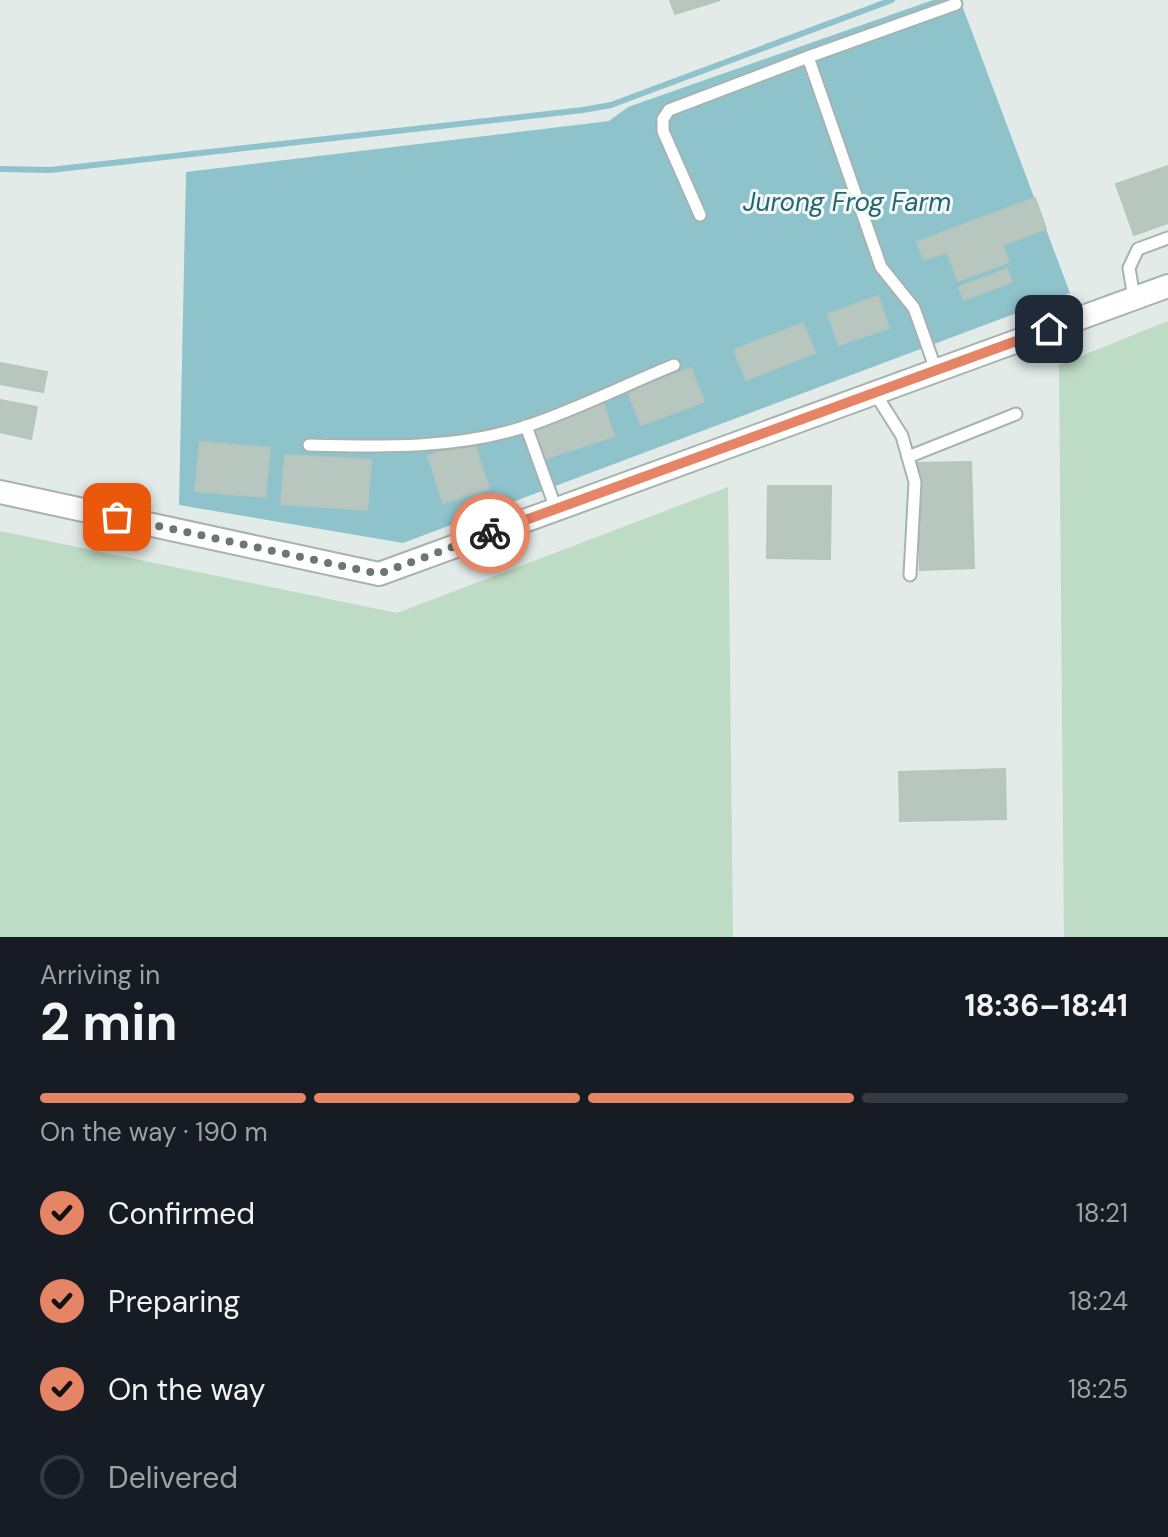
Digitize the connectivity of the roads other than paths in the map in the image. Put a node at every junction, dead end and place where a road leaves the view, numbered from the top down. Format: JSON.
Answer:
{"nodes":[{"id":1,"x":956,"y":4,"type":"dead end"},
{"id":2,"x":808,"y":57,"type":"junction"},
{"id":3,"x":700,"y":215,"type":"dead end"},
{"id":4,"x":1168,"y":238,"type":"edge"},
{"id":5,"x":1168,"y":286,"type":"edge"},
{"id":6,"x":1134,"y":298,"type":"junction"},
{"id":7,"x":674,"y":365,"type":"dead end"},
{"id":8,"x":936,"y":370,"type":"junction"},
{"id":9,"x":875,"y":393,"type":"junction"},
{"id":10,"x":1016,"y":414,"type":"dead end"},
{"id":11,"x":526,"y":426,"type":"junction"},
{"id":12,"x":309,"y":445,"type":"dead end"},
{"id":13,"x":908,"y":457,"type":"junction"},
{"id":14,"x":0,"y":492,"type":"edge"},
{"id":15,"x":556,"y":509,"type":"junction"},
{"id":16,"x":910,"y":575,"type":"dead end"}],
"edges":[{"from":1,"to":2,"type":"lane"},
{"from":2,"to":3,"type":"lane"},
{"from":2,"to":8,"type":"lane"},
{"from":4,"to":6,"type":"lane"},
{"from":5,"to":6,"type":"street"},
{"from":6,"to":8,"type":"street"},
{"from":7,"to":11,"type":"lane"},
{"from":8,"to":9,"type":"street"},
{"from":9,"to":13,"type":"lane"},
{"from":9,"to":15,"type":"street"},
{"from":10,"to":13,"type":"lane"},
{"from":11,"to":12,"type":"lane"},
{"from":11,"to":15,"type":"lane"},
{"from":13,"to":16,"type":"lane"},
{"from":14,"to":15,"type":"street"}]}
